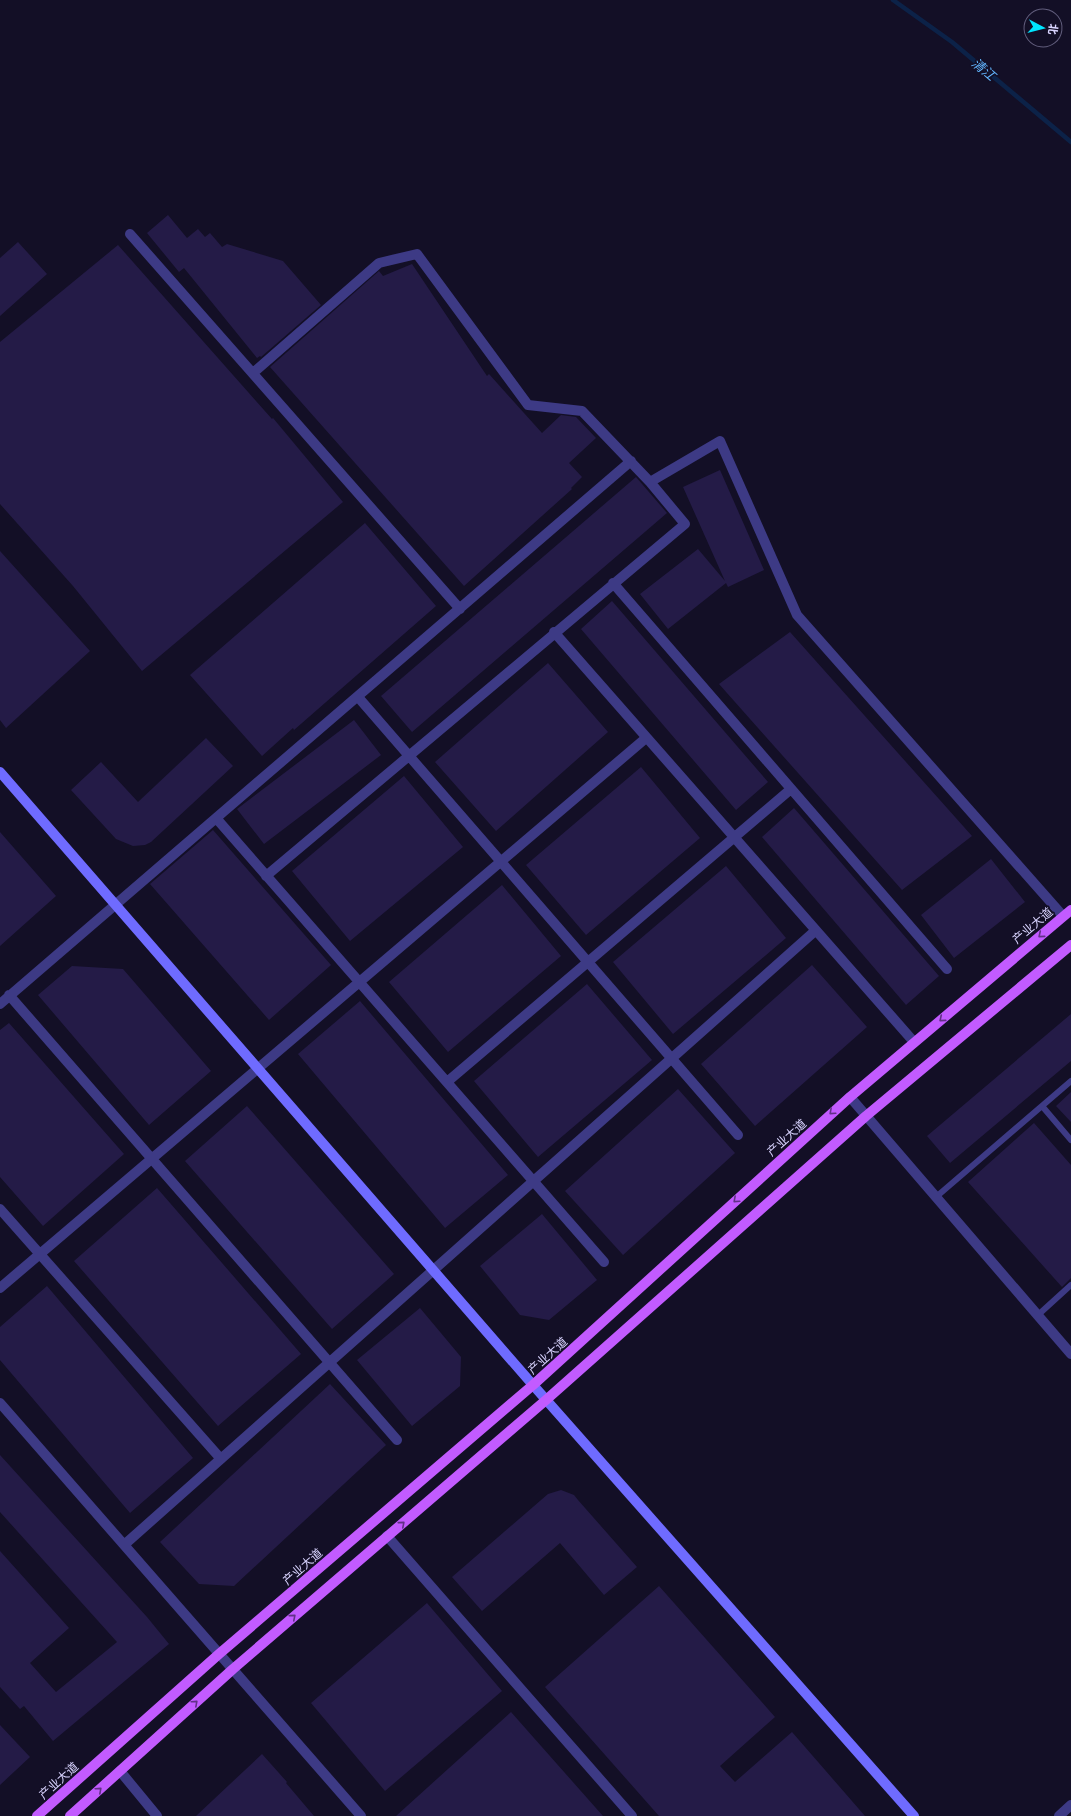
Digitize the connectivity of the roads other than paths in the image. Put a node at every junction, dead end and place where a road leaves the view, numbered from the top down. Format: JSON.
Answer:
{"nodes":[{"id":1,"x":130,"y":234,"type":"dead end"},
{"id":2,"x":253,"y":373,"type":"junction"},
{"id":3,"x":630,"y":461,"type":"junction"},
{"id":4,"x":650,"y":482,"type":"junction"},
{"id":5,"x":613,"y":583,"type":"junction"},
{"id":6,"x":460,"y":608,"type":"junction"},
{"id":7,"x":554,"y":632,"type":"junction"},
{"id":8,"x":358,"y":697,"type":"junction"},
{"id":9,"x":646,"y":738,"type":"junction"},
{"id":10,"x":408,"y":755,"type":"junction"},
{"id":11,"x":0,"y":772,"type":"edge"},
{"id":12,"x":791,"y":789,"type":"junction"},
{"id":13,"x":216,"y":818,"type":"junction"},
{"id":14,"x":734,"y":838,"type":"junction"},
{"id":15,"x":500,"y":861,"type":"junction"},
{"id":16,"x":266,"y":876,"type":"junction"},
{"id":17,"x":115,"y":905,"type":"junction"},
{"id":18,"x":1067,"y":913,"type":"edge"},
{"id":19,"x":815,"y":932,"type":"junction"},
{"id":20,"x":1071,"y":945,"type":"edge"},
{"id":21,"x":588,"y":962,"type":"junction"},
{"id":22,"x":946,"y":969,"type":"dead end"},
{"id":23,"x":359,"y":982,"type":"junction"},
{"id":24,"x":10,"y":995,"type":"junction"},
{"id":25,"x":0,"y":1004,"type":"edge"},
{"id":26,"x":914,"y":1042,"type":"junction"},
{"id":27,"x":672,"y":1059,"type":"junction"},
{"id":28,"x":257,"y":1068,"type":"junction"},
{"id":29,"x":1071,"y":1081,"type":"edge"},
{"id":30,"x":447,"y":1082,"type":"junction"},
{"id":31,"x":850,"y":1097,"type":"junction"},
{"id":32,"x":1042,"y":1106,"type":"junction"},
{"id":33,"x":866,"y":1116,"type":"junction"},
{"id":34,"x":738,"y":1135,"type":"dead end"},
{"id":35,"x":1071,"y":1140,"type":"edge"},
{"id":36,"x":152,"y":1158,"type":"junction"},
{"id":37,"x":534,"y":1182,"type":"junction"},
{"id":38,"x":936,"y":1197,"type":"junction"},
{"id":39,"x":0,"y":1209,"type":"edge"},
{"id":40,"x":40,"y":1254,"type":"junction"},
{"id":41,"x":604,"y":1262,"type":"dead end"},
{"id":42,"x":433,"y":1271,"type":"junction"},
{"id":43,"x":1071,"y":1285,"type":"edge"},
{"id":44,"x":0,"y":1288,"type":"edge"},
{"id":45,"x":1038,"y":1315,"type":"junction"},
{"id":46,"x":1071,"y":1354,"type":"edge"},
{"id":47,"x":330,"y":1362,"type":"junction"},
{"id":48,"x":533,"y":1385,"type":"junction"},
{"id":49,"x":546,"y":1400,"type":"junction"},
{"id":50,"x":0,"y":1403,"type":"edge"},
{"id":51,"x":398,"y":1440,"type":"dead end"},
{"id":52,"x":221,"y":1459,"type":"junction"},
{"id":53,"x":387,"y":1536,"type":"junction"},
{"id":54,"x":124,"y":1545,"type":"junction"},
{"id":55,"x":220,"y":1654,"type":"junction"},
{"id":56,"x":233,"y":1669,"type":"junction"},
{"id":57,"x":120,"y":1771,"type":"junction"},
{"id":58,"x":1071,"y":1805,"type":"edge"},
{"id":59,"x":37,"y":1816,"type":"edge"},
{"id":60,"x":70,"y":1816,"type":"edge"},
{"id":61,"x":157,"y":1816,"type":"edge"},
{"id":62,"x":361,"y":1816,"type":"edge"},
{"id":63,"x":632,"y":1816,"type":"edge"},
{"id":64,"x":914,"y":1816,"type":"edge"},
{"id":65,"x":1059,"y":1816,"type":"edge"}],
"edges":[{"from":1,"to":2,"type":"street"},
{"from":2,"to":3,"type":"street"},
{"from":2,"to":6,"type":"street"},
{"from":3,"to":4,"type":"street"},
{"from":3,"to":6,"type":"street"},
{"from":4,"to":5,"type":"street"},
{"from":4,"to":18,"type":"street"},
{"from":5,"to":7,"type":"street"},
{"from":5,"to":12,"type":"street"},
{"from":6,"to":8,"type":"street"},
{"from":7,"to":9,"type":"street"},
{"from":7,"to":10,"type":"street"},
{"from":8,"to":10,"type":"street"},
{"from":8,"to":13,"type":"street"},
{"from":9,"to":14,"type":"street"},
{"from":9,"to":15,"type":"street"},
{"from":10,"to":15,"type":"street"},
{"from":10,"to":16,"type":"street"},
{"from":11,"to":17,"type":"street"},
{"from":12,"to":14,"type":"street"},
{"from":12,"to":22,"type":"street"},
{"from":13,"to":16,"type":"street"},
{"from":13,"to":17,"type":"street"},
{"from":14,"to":19,"type":"street"},
{"from":14,"to":21,"type":"street"},
{"from":15,"to":21,"type":"street"},
{"from":15,"to":23,"type":"street"},
{"from":16,"to":23,"type":"street"},
{"from":17,"to":24,"type":"street"},
{"from":17,"to":28,"type":"street"},
{"from":18,"to":26,"type":"main road","name":"产业大道","one_way":true},
{"from":19,"to":26,"type":"street"},
{"from":19,"to":27,"type":"street"},
{"from":20,"to":33,"type":"main road"},
{"from":21,"to":27,"type":"street"},
{"from":21,"to":30,"type":"street"},
{"from":23,"to":28,"type":"street"},
{"from":23,"to":30,"type":"street"},
{"from":24,"to":25,"type":"street"},
{"from":24,"to":36,"type":"street"},
{"from":26,"to":31,"type":"main road","name":"产业大道"},
{"from":27,"to":34,"type":"street"},
{"from":27,"to":37,"type":"street"},
{"from":28,"to":36,"type":"street"},
{"from":28,"to":42,"type":"street"},
{"from":29,"to":32,"type":"lane"},
{"from":30,"to":37,"type":"street"},
{"from":31,"to":33,"type":"street"},
{"from":31,"to":48,"type":"main road","name":"产业大道","one_way":true},
{"from":32,"to":35,"type":"lane"},
{"from":32,"to":38,"type":"lane"},
{"from":33,"to":38,"type":"street"},
{"from":33,"to":49,"type":"main road"},
{"from":36,"to":40,"type":"street"},
{"from":36,"to":47,"type":"street"},
{"from":37,"to":41,"type":"street"},
{"from":37,"to":42,"type":"street"},
{"from":38,"to":45,"type":"street"},
{"from":39,"to":40,"type":"street"},
{"from":40,"to":44,"type":"street"},
{"from":40,"to":52,"type":"street"},
{"from":42,"to":47,"type":"street"},
{"from":42,"to":48,"type":"street"},
{"from":43,"to":45,"type":"lane"},
{"from":45,"to":46,"type":"street"},
{"from":47,"to":51,"type":"street"},
{"from":47,"to":52,"type":"street"},
{"from":48,"to":49,"type":"street"},
{"from":48,"to":55,"type":"main road","name":"产业大道"},
{"from":53,"to":49,"type":"main road","one_way":true},
{"from":49,"to":64,"type":"street"},
{"from":50,"to":54,"type":"street"},
{"from":52,"to":54,"type":"street"},
{"from":56,"to":53,"type":"main road","one_way":true},
{"from":53,"to":63,"type":"street"},
{"from":54,"to":55,"type":"street"},
{"from":55,"to":56,"type":"street"},
{"from":55,"to":59,"type":"main road","name":"产业大道"},
{"from":57,"to":56,"type":"main road","one_way":true},
{"from":56,"to":62,"type":"street"},
{"from":60,"to":57,"type":"main road","one_way":true},
{"from":57,"to":61,"type":"street"},
{"from":58,"to":65,"type":"street"}]}
